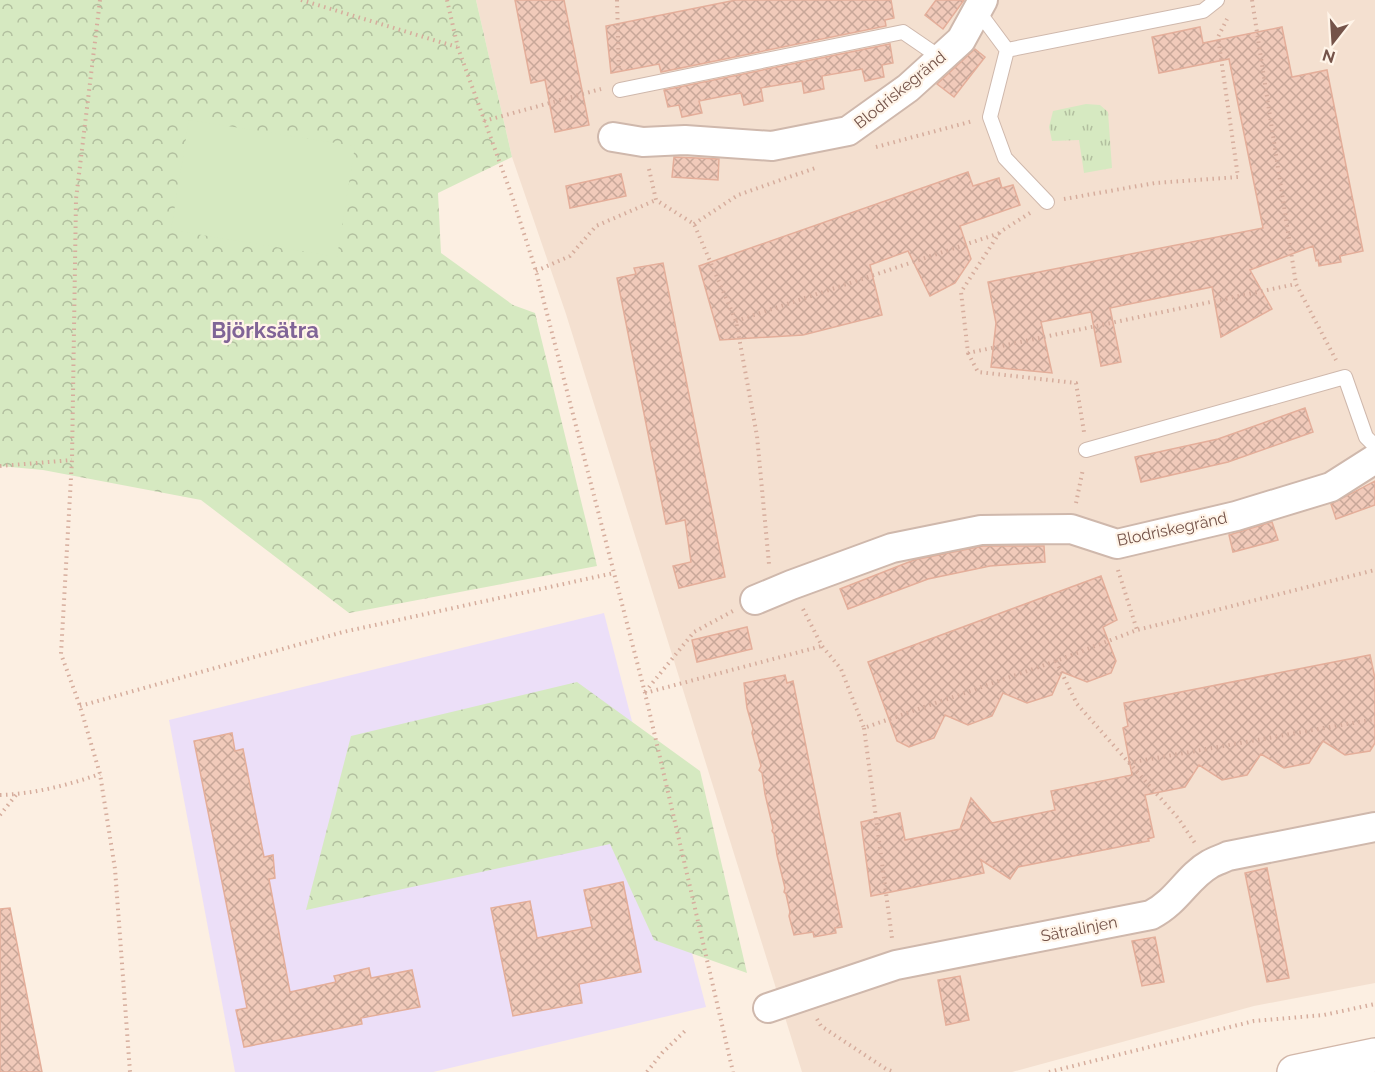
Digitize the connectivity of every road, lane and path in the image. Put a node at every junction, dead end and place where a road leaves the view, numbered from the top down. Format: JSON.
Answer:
{"nodes":[{"id":1,"x":100,"y":0,"type":"edge"},
{"id":2,"x":301,"y":0,"type":"edge"},
{"id":3,"x":447,"y":0,"type":"edge"},
{"id":4,"x":1217,"y":0,"type":"edge"},
{"id":5,"x":1252,"y":0,"type":"edge"},
{"id":6,"x":980,"y":5,"type":"edge"},
{"id":7,"x":1232,"y":9,"type":"dead end"},
{"id":8,"x":458,"y":48,"type":"junction"},
{"id":9,"x":1007,"y":50,"type":"junction"},
{"id":10,"x":940,"y":58,"type":"junction"},
{"id":11,"x":620,"y":90,"type":"joint"},
{"id":12,"x":484,"y":121,"type":"junction"},
{"id":13,"x":613,"y":137,"type":"dead end"},
{"id":14,"x":643,"y":142,"type":"junction"},
{"id":15,"x":656,"y":200,"type":"junction"},
{"id":16,"x":1047,"y":202,"type":"junction"},
{"id":17,"x":1000,"y":232,"type":"junction"},
{"id":18,"x":536,"y":271,"type":"junction"},
{"id":19,"x":1296,"y":284,"type":"junction"},
{"id":20,"x":736,"y":321,"type":"junction"},
{"id":21,"x":968,"y":353,"type":"junction"},
{"id":22,"x":1345,"y":377,"type":"junction"},
{"id":23,"x":1375,"y":446,"type":"edge"},
{"id":24,"x":1086,"y":450,"type":"junction"},
{"id":25,"x":1375,"y":459,"type":"edge"},
{"id":26,"x":72,"y":460,"type":"junction"},
{"id":27,"x":0,"y":466,"type":"edge"},
{"id":28,"x":1071,"y":529,"type":"junction"},
{"id":29,"x":1117,"y":544,"type":"junction"},
{"id":30,"x":1375,"y":570,"type":"edge"},
{"id":31,"x":614,"y":573,"type":"junction"},
{"id":32,"x":791,"y":585,"type":"junction"},
{"id":33,"x":755,"y":600,"type":"joint"},
{"id":34,"x":1137,"y":630,"type":"junction"},
{"id":35,"x":822,"y":646,"type":"junction"},
{"id":36,"x":1056,"y":661,"type":"junction"},
{"id":37,"x":645,"y":693,"type":"junction"},
{"id":38,"x":80,"y":706,"type":"junction"},
{"id":39,"x":1375,"y":719,"type":"edge"},
{"id":40,"x":864,"y":728,"type":"junction"},
{"id":41,"x":1127,"y":763,"type":"junction"},
{"id":42,"x":100,"y":774,"type":"junction"},
{"id":43,"x":0,"y":795,"type":"edge"},
{"id":44,"x":16,"y":795,"type":"junction"},
{"id":45,"x":0,"y":815,"type":"edge"},
{"id":46,"x":1375,"y":827,"type":"edge"},
{"id":47,"x":1210,"y":864,"type":"junction"},
{"id":48,"x":896,"y":965,"type":"junction"},
{"id":49,"x":804,"y":995,"type":"junction"},
{"id":50,"x":1375,"y":1004,"type":"edge"},
{"id":51,"x":768,"y":1008,"type":"dead end"},
{"id":52,"x":685,"y":1031,"type":"dead end"},
{"id":53,"x":1375,"y":1055,"type":"edge"},
{"id":54,"x":130,"y":1072,"type":"edge"},
{"id":55,"x":647,"y":1072,"type":"edge"},
{"id":56,"x":733,"y":1072,"type":"edge"},
{"id":57,"x":894,"y":1072,"type":"edge"},
{"id":58,"x":1049,"y":1072,"type":"edge"},
{"id":59,"x":1293,"y":1072,"type":"edge"}],
"edges":[{"from":1,"to":26,"type":"path"},
{"from":2,"to":8,"type":"path"},
{"from":3,"to":8,"type":"path"},
{"from":4,"to":9,"type":"lane"},
{"from":5,"to":19,"type":"path"},
{"from":6,"to":9,"type":"lane"},
{"from":6,"to":10,"type":"street","name":"Blodriskegränd"},
{"from":7,"to":16,"type":"path"},
{"from":8,"to":12,"type":"path"},
{"from":9,"to":16,"type":"lane"},
{"from":10,"to":11,"type":"lane"},
{"from":10,"to":14,"type":"street","name":"Blodriskegränd"},
{"from":11,"to":12,"type":"path"},
{"from":12,"to":18,"type":"path"},
{"from":13,"to":14,"type":"street","name":"Blodriskegränd"},
{"from":14,"to":15,"type":"path"},
{"from":15,"to":18,"type":"path"},
{"from":15,"to":20,"type":"path"},
{"from":16,"to":17,"type":"path"},
{"from":17,"to":20,"type":"path"},
{"from":17,"to":21,"type":"path"},
{"from":18,"to":31,"type":"path"},
{"from":19,"to":21,"type":"path"},
{"from":19,"to":22,"type":"path"},
{"from":20,"to":32,"type":"path"},
{"from":21,"to":24,"type":"path"},
{"from":22,"to":23,"type":"lane"},
{"from":22,"to":24,"type":"lane"},
{"from":24,"to":28,"type":"path"},
{"from":25,"to":29,"type":"street","name":"Blodriskegränd"},
{"from":26,"to":27,"type":"path"},
{"from":26,"to":38,"type":"path"},
{"from":28,"to":29,"type":"street","name":"Blodriskegränd"},
{"from":28,"to":32,"type":"street","name":"Blodriskegränd"},
{"from":29,"to":34,"type":"path"},
{"from":30,"to":34,"type":"path"},
{"from":31,"to":37,"type":"path"},
{"from":31,"to":38,"type":"path"},
{"from":32,"to":33,"type":"street","name":"Blodriskegränd"},
{"from":32,"to":35,"type":"path"},
{"from":33,"to":37,"type":"path"},
{"from":34,"to":36,"type":"path"},
{"from":35,"to":37,"type":"path"},
{"from":35,"to":40,"type":"path"},
{"from":36,"to":40,"type":"path"},
{"from":36,"to":41,"type":"path"},
{"from":37,"to":56,"type":"path"},
{"from":38,"to":42,"type":"path"},
{"from":39,"to":41,"type":"path"},
{"from":40,"to":48,"type":"path"},
{"from":41,"to":47,"type":"path"},
{"from":42,"to":44,"type":"path"},
{"from":42,"to":54,"type":"path"},
{"from":43,"to":44,"type":"path"},
{"from":44,"to":45,"type":"path"},
{"from":46,"to":47,"type":"street","name":"Sätralinjen"},
{"from":47,"to":48,"type":"street","name":"Sätralinjen"},
{"from":48,"to":49,"type":"street","name":"Sätralinjen"},
{"from":49,"to":51,"type":"street","name":"Sätralinjen"},
{"from":49,"to":57,"type":"path"},
{"from":50,"to":58,"type":"path"},
{"from":52,"to":55,"type":"path"},
{"from":53,"to":59,"type":"street"}]}
